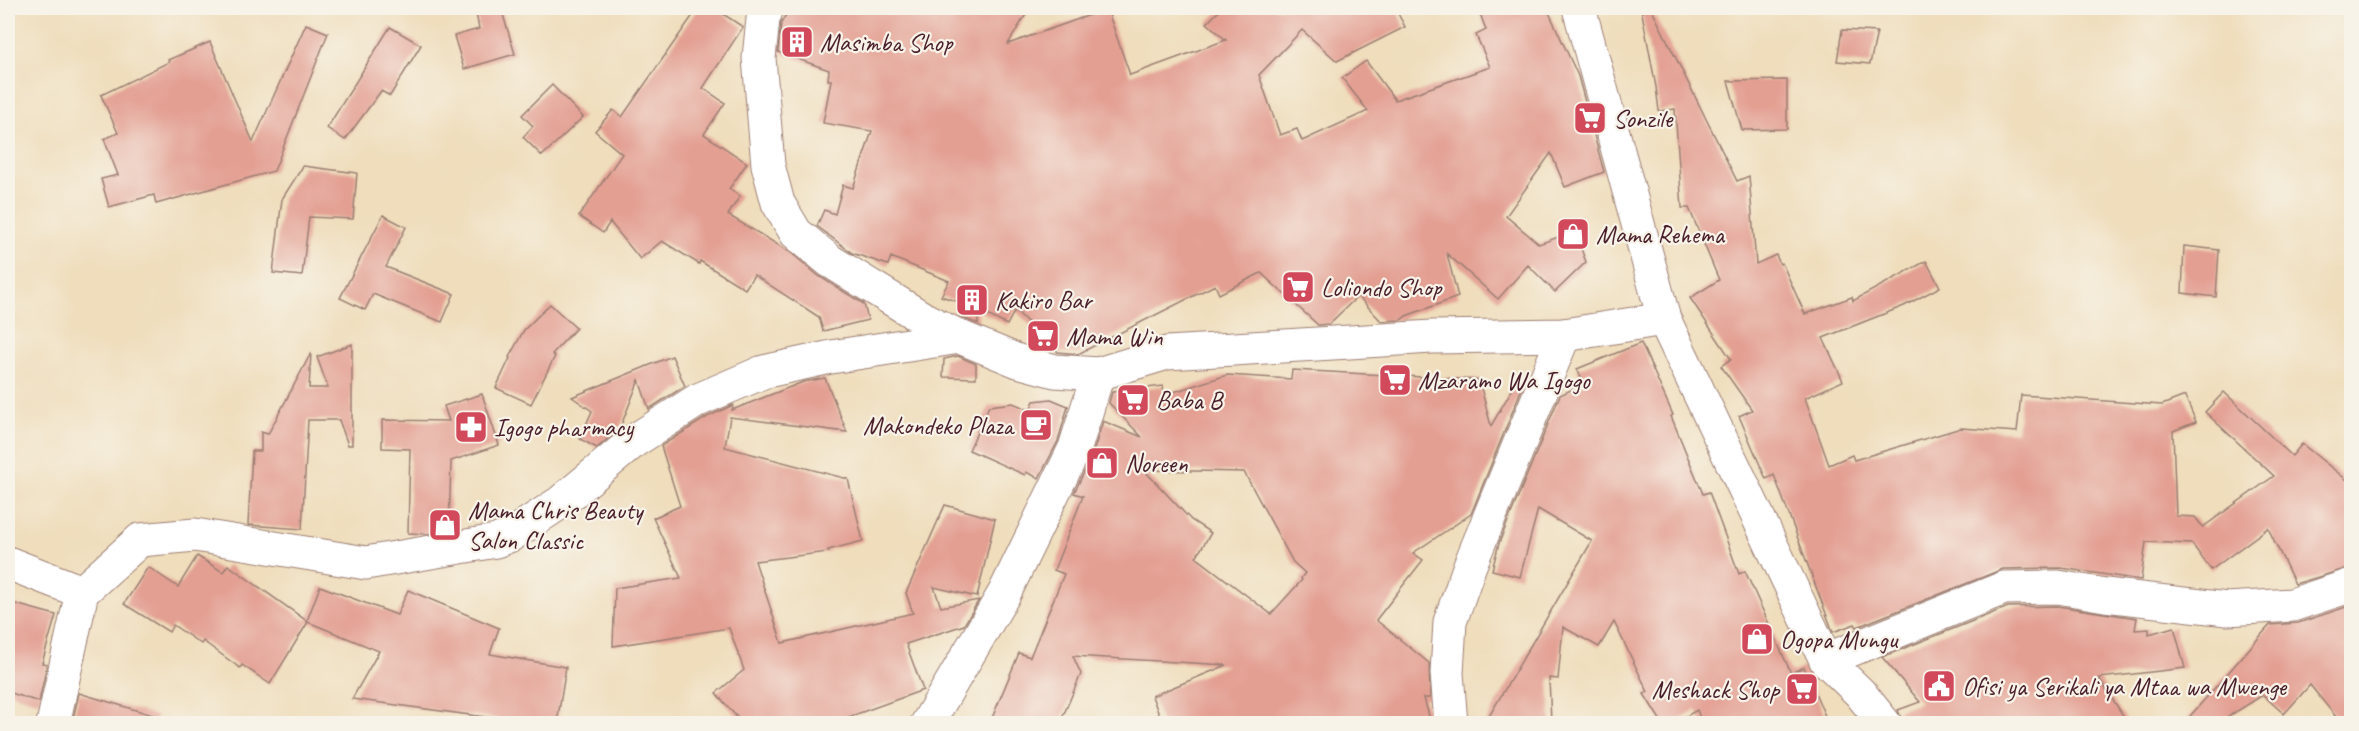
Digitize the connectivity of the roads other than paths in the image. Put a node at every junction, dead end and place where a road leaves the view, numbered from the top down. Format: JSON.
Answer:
{"nodes":[{"id":1,"x":767,"y":8,"type":"edge"},
{"id":2,"x":1579,"y":8,"type":"edge"},
{"id":3,"x":1664,"y":319,"type":"junction"},
{"id":4,"x":1564,"y":335,"type":"junction"},
{"id":5,"x":960,"y":338,"type":"junction"},
{"id":6,"x":1098,"y":374,"type":"junction"},
{"id":7,"x":8,"y":563,"type":"edge"},
{"id":8,"x":2352,"y":585,"type":"edge"},
{"id":9,"x":82,"y":592,"type":"junction"},
{"id":10,"x":1826,"y":660,"type":"junction"},
{"id":11,"x":54,"y":723,"type":"edge"},
{"id":12,"x":927,"y":723,"type":"edge"},
{"id":13,"x":1451,"y":723,"type":"edge"},
{"id":14,"x":1885,"y":723,"type":"edge"}],
"edges":[{"from":1,"to":5,"type":"street"},
{"from":2,"to":3,"type":"street"},
{"from":3,"to":4,"type":"street"},
{"from":3,"to":10,"type":"street"},
{"from":4,"to":6,"type":"street"},
{"from":4,"to":13,"type":"street"},
{"from":5,"to":6,"type":"street"},
{"from":5,"to":9,"type":"street"},
{"from":6,"to":12,"type":"street"},
{"from":7,"to":9,"type":"street"},
{"from":8,"to":10,"type":"street"},
{"from":9,"to":11,"type":"street"},
{"from":10,"to":14,"type":"street"}]}
